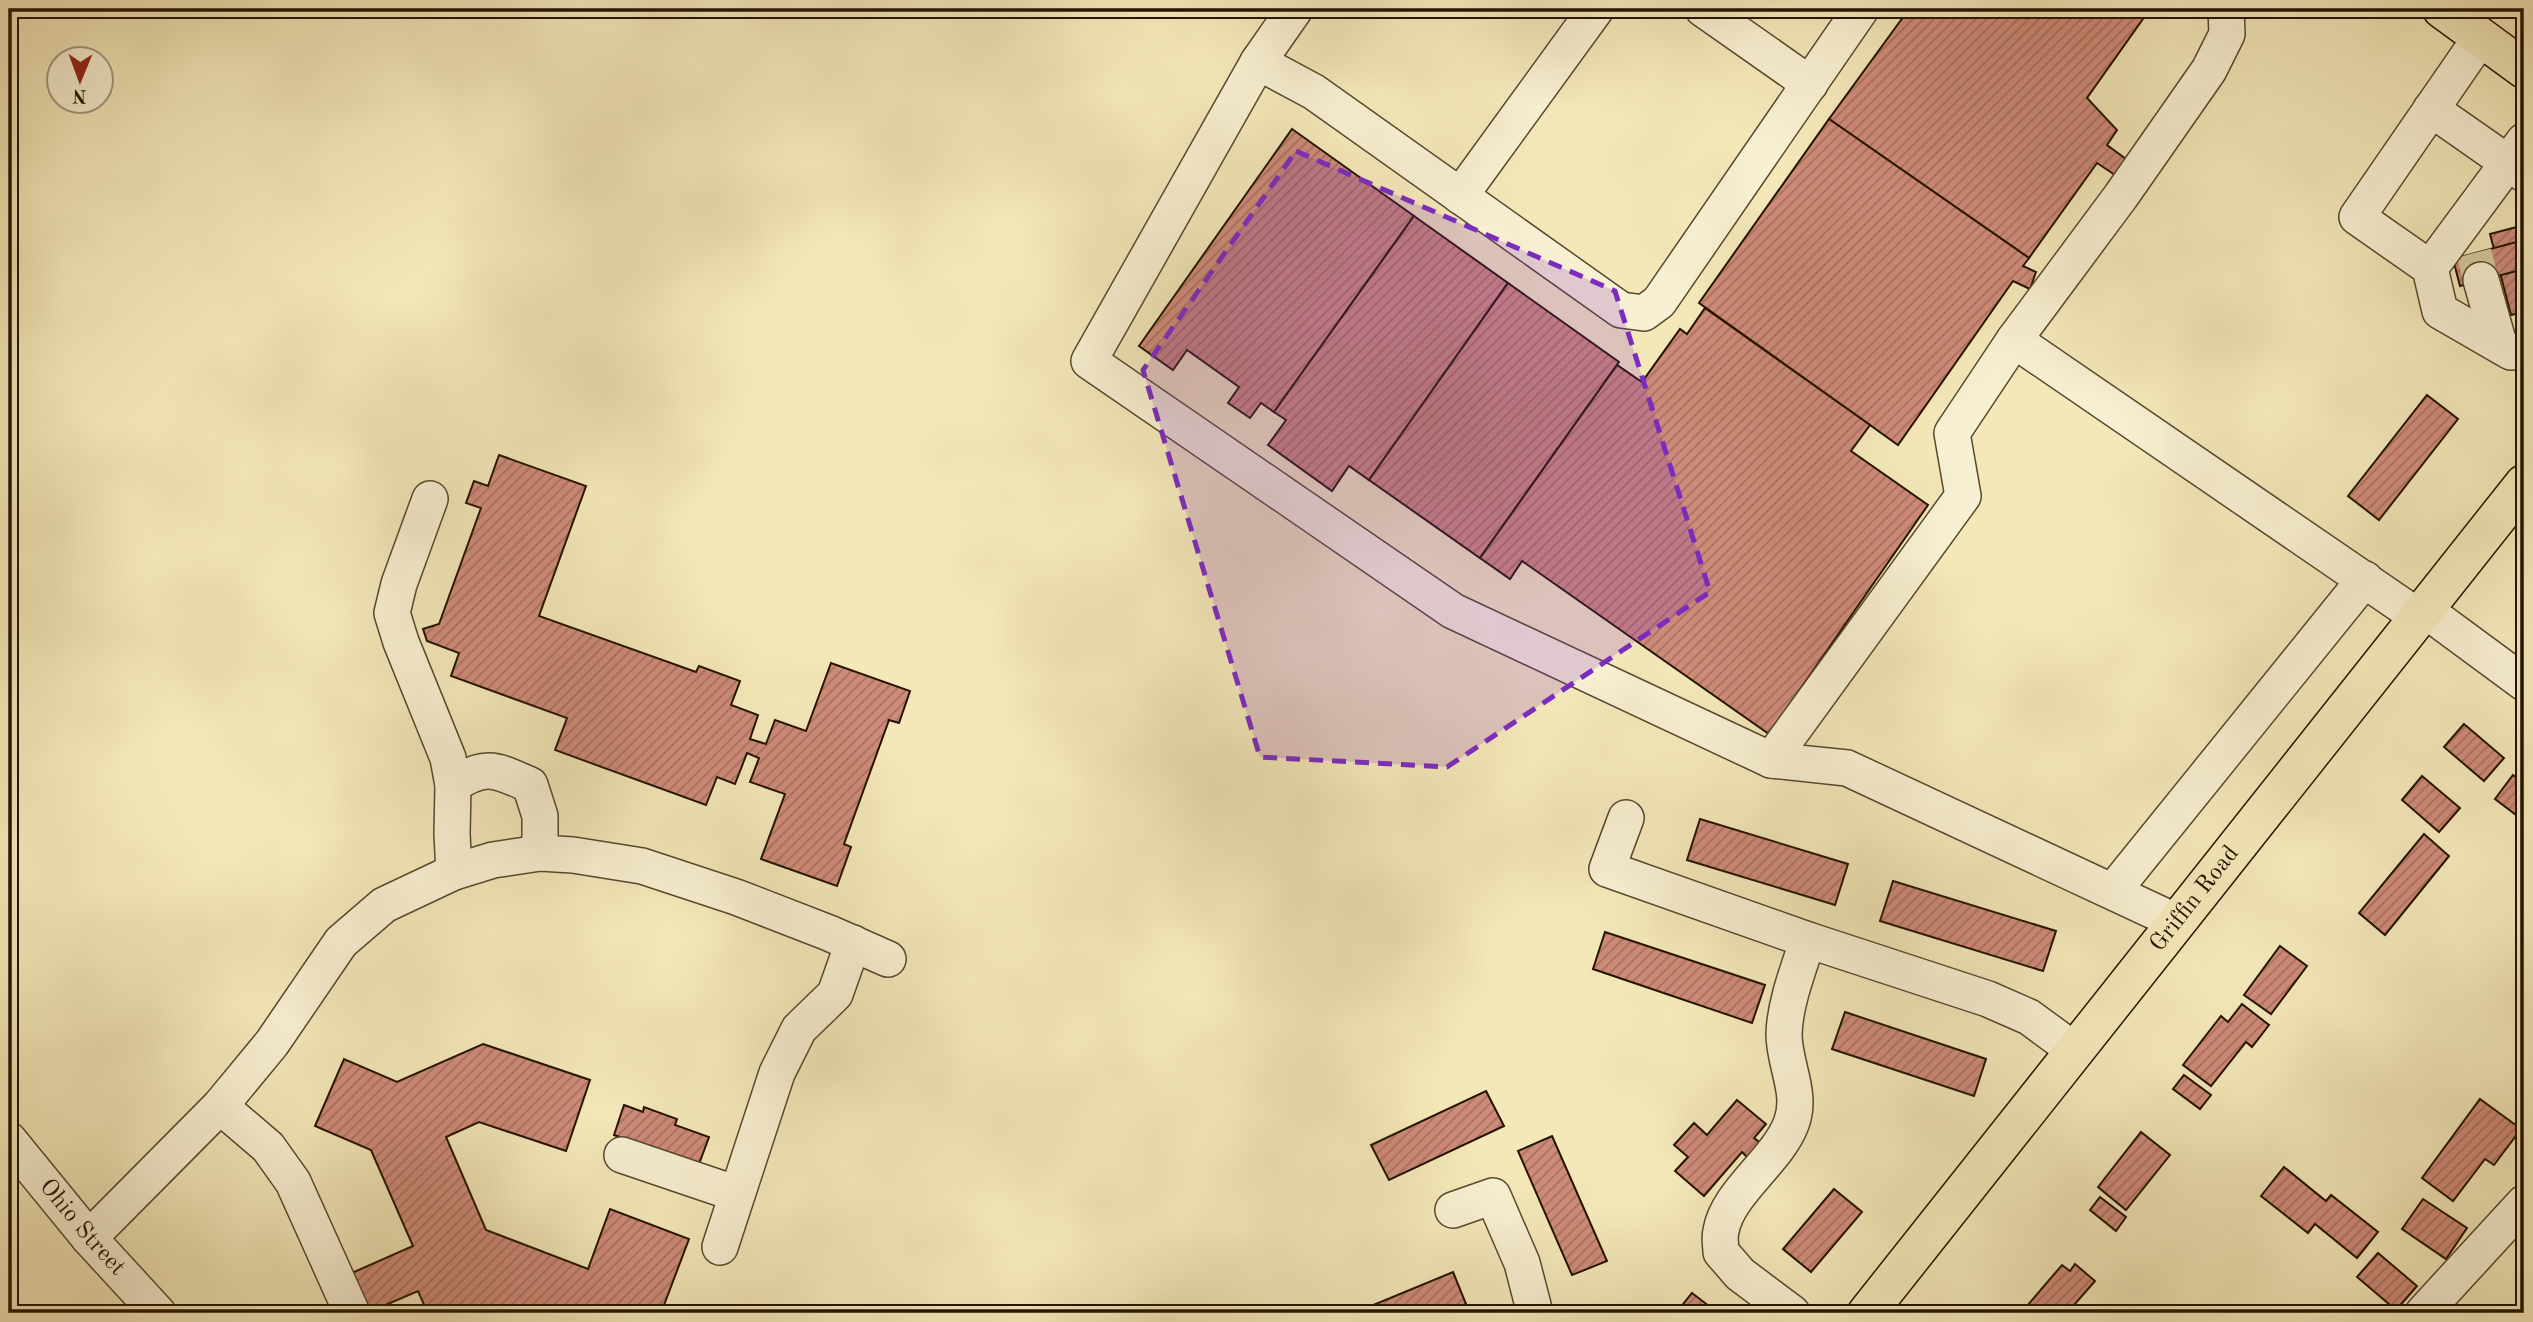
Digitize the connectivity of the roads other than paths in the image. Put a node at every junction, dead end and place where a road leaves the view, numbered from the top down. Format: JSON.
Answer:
{"nodes":[{"id":1,"x":1295,"y":9,"type":"edge"},
{"id":2,"x":1596,"y":9,"type":"edge"},
{"id":3,"x":1703,"y":9,"type":"edge"},
{"id":4,"x":1861,"y":9,"type":"edge"},
{"id":5,"x":2227,"y":9,"type":"edge"},
{"id":6,"x":2442,"y":9,"type":"edge"},
{"id":7,"x":2481,"y":37,"type":"junction"},
{"id":8,"x":1258,"y":62,"type":"junction"},
{"id":9,"x":2524,"y":69,"type":"edge"},
{"id":10,"x":1810,"y":84,"type":"junction"},
{"id":11,"x":2431,"y":108,"type":"junction"},
{"id":12,"x":2519,"y":159,"type":"edge"},
{"id":13,"x":1460,"y":196,"type":"junction"},
{"id":14,"x":2474,"y":252,"type":"junction"},
{"id":15,"x":2430,"y":268,"type":"junction"},
{"id":16,"x":2014,"y":340,"type":"junction"},
{"id":17,"x":2511,"y":348,"type":"edge"},
{"id":18,"x":2524,"y":484,"type":"edge"},
{"id":19,"x":430,"y":499,"type":"dead end"},
{"id":20,"x":2365,"y":579,"type":"junction"},
{"id":21,"x":2423,"y":614,"type":"junction"},
{"id":22,"x":2524,"y":683,"type":"edge"},
{"id":23,"x":1771,"y":760,"type":"junction"},
{"id":24,"x":453,"y":785,"type":"junction"},
{"id":25,"x":1626,"y":818,"type":"dead end"},
{"id":26,"x":540,"y":853,"type":"junction"},
{"id":27,"x":454,"y":872,"type":"junction"},
{"id":28,"x":2113,"y":891,"type":"junction"},
{"id":29,"x":2177,"y":922,"type":"junction"},
{"id":30,"x":1808,"y":940,"type":"junction"},
{"id":31,"x":853,"y":943,"type":"junction"},
{"id":32,"x":888,"y":959,"type":"dead end"},
{"id":33,"x":2074,"y":1050,"type":"junction"},
{"id":34,"x":220,"y":1106,"type":"junction"},
{"id":35,"x":11,"y":1147,"type":"edge"},
{"id":36,"x":622,"y":1155,"type":"dead end"},
{"id":37,"x":737,"y":1194,"type":"junction"},
{"id":38,"x":2524,"y":1203,"type":"edge"},
{"id":39,"x":1453,"y":1210,"type":"dead end"},
{"id":40,"x":89,"y":1238,"type":"junction"},
{"id":41,"x":720,"y":1247,"type":"dead end"},
{"id":42,"x":158,"y":1313,"type":"edge"},
{"id":43,"x":352,"y":1313,"type":"edge"},
{"id":44,"x":1535,"y":1313,"type":"edge"},
{"id":45,"x":1792,"y":1313,"type":"edge"},
{"id":46,"x":1867,"y":1313,"type":"edge"},
{"id":47,"x":2423,"y":1313,"type":"edge"}],
"edges":[{"from":1,"to":8,"type":"street"},
{"from":2,"to":13,"type":"street"},
{"from":3,"to":10,"type":"street"},
{"from":4,"to":10,"type":"street"},
{"from":5,"to":16,"type":"street"},
{"from":6,"to":7,"type":"main road"},
{"from":7,"to":9,"type":"main road"},
{"from":7,"to":11,"type":"street"},
{"from":8,"to":13,"type":"street"},
{"from":8,"to":23,"type":"street"},
{"from":10,"to":13,"type":"street"},
{"from":11,"to":12,"type":"street"},
{"from":11,"to":15,"type":"street"},
{"from":12,"to":14,"type":"street"},
{"from":14,"to":15,"type":"street"},
{"from":14,"to":17,"type":"street"},
{"from":15,"to":17,"type":"street"},
{"from":16,"to":20,"type":"street"},
{"from":16,"to":23,"type":"street"},
{"from":18,"to":21,"type":"main road","name":"Griffin Road"},
{"from":19,"to":24,"type":"street"},
{"from":20,"to":21,"type":"street"},
{"from":20,"to":28,"type":"street"},
{"from":21,"to":22,"type":"street"},
{"from":21,"to":29,"type":"main road","name":"Griffin Road"},
{"from":23,"to":28,"type":"street"},
{"from":24,"to":26,"type":"street"},
{"from":24,"to":27,"type":"street"},
{"from":25,"to":30,"type":"street"},
{"from":26,"to":27,"type":"street"},
{"from":26,"to":31,"type":"street"},
{"from":27,"to":34,"type":"street"},
{"from":28,"to":29,"type":"street"},
{"from":29,"to":33,"type":"main road","name":"Griffin Road"},
{"from":30,"to":33,"type":"street"},
{"from":30,"to":45,"type":"street"},
{"from":31,"to":32,"type":"street"},
{"from":31,"to":37,"type":"street"},
{"from":33,"to":46,"type":"main road","name":"Griffin Road"},
{"from":34,"to":40,"type":"street"},
{"from":34,"to":43,"type":"street"},
{"from":35,"to":40,"type":"street","name":"Ohio Street"},
{"from":36,"to":37,"type":"street"},
{"from":37,"to":41,"type":"street"},
{"from":38,"to":47,"type":"street"},
{"from":39,"to":44,"type":"street"},
{"from":40,"to":42,"type":"street","name":"Ohio Street"}]}
